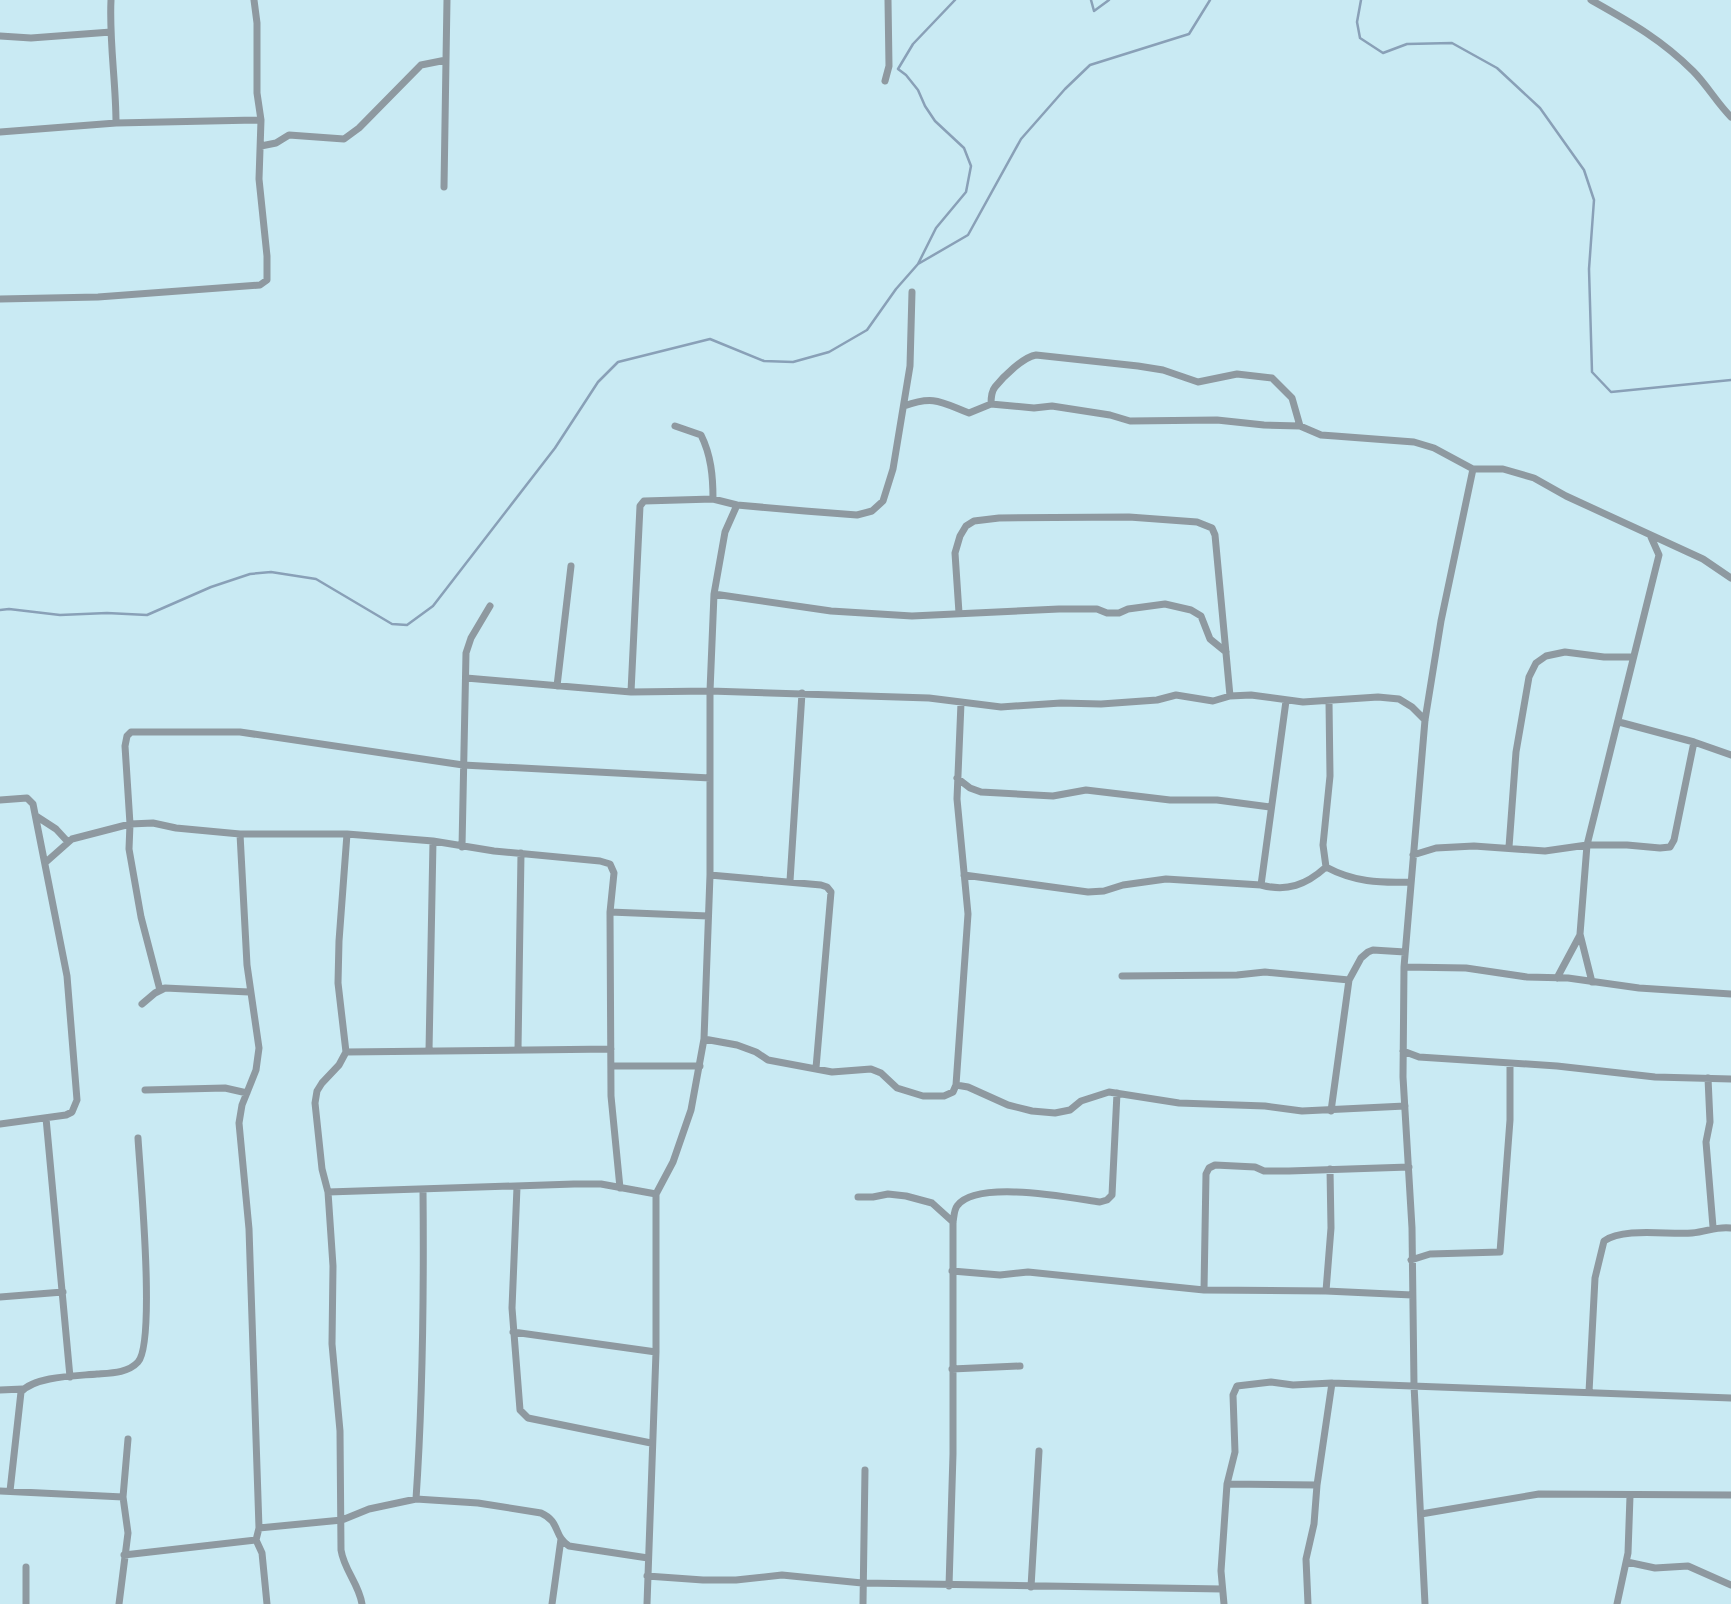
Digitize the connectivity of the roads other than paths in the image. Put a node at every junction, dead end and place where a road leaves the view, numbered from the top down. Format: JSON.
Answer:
{"nodes":[{"id":1,"x":111,"y":0,"type":"edge"},
{"id":2,"x":254,"y":0,"type":"edge"},
{"id":3,"x":447,"y":0,"type":"edge"},
{"id":4,"x":888,"y":0,"type":"edge"},
{"id":5,"x":1591,"y":0,"type":"edge"},
{"id":6,"x":111,"y":32,"type":"junction"},
{"id":7,"x":0,"y":37,"type":"edge"},
{"id":8,"x":446,"y":61,"type":"junction"},
{"id":9,"x":885,"y":81,"type":"dead end"},
{"id":10,"x":1731,"y":117,"type":"edge"},
{"id":11,"x":261,"y":120,"type":"junction"},
{"id":12,"x":116,"y":123,"type":"junction"},
{"id":13,"x":0,"y":132,"type":"edge"},
{"id":14,"x":261,"y":146,"type":"junction"},
{"id":15,"x":444,"y":187,"type":"dead end"},
{"id":16,"x":912,"y":292,"type":"dead end"},
{"id":17,"x":0,"y":299,"type":"edge"},
{"id":18,"x":991,"y":404,"type":"junction"},
{"id":19,"x":904,"y":406,"type":"junction"},
{"id":20,"x":675,"y":426,"type":"dead end"},
{"id":21,"x":1300,"y":426,"type":"junction"},
{"id":22,"x":1473,"y":469,"type":"junction"},
{"id":23,"x":713,"y":499,"type":"junction"},
{"id":24,"x":737,"y":505,"type":"junction"},
{"id":25,"x":1651,"y":536,"type":"junction"},
{"id":26,"x":1674,"y":546,"type":"junction"},
{"id":27,"x":1660,"y":555,"type":"junction"},
{"id":28,"x":571,"y":566,"type":"dead end"},
{"id":29,"x":1731,"y":578,"type":"edge"},
{"id":30,"x":714,"y":594,"type":"junction"},
{"id":31,"x":491,"y":606,"type":"dead end"},
{"id":32,"x":959,"y":613,"type":"junction"},
{"id":33,"x":1226,"y":652,"type":"junction"},
{"id":34,"x":1632,"y":657,"type":"junction"},
{"id":35,"x":466,"y":678,"type":"junction"},
{"id":36,"x":558,"y":686,"type":"junction"},
{"id":37,"x":710,"y":691,"type":"junction"},
{"id":38,"x":631,"y":692,"type":"junction"},
{"id":39,"x":802,"y":694,"type":"junction"},
{"id":40,"x":1230,"y":696,"type":"junction"},
{"id":41,"x":1286,"y":701,"type":"junction"},
{"id":42,"x":1329,"y":702,"type":"junction"},
{"id":43,"x":961,"y":703,"type":"junction"},
{"id":44,"x":1425,"y":720,"type":"junction"},
{"id":45,"x":1619,"y":722,"type":"junction"},
{"id":46,"x":1694,"y":742,"type":"junction"},
{"id":47,"x":1731,"y":755,"type":"edge"},
{"id":48,"x":463,"y":765,"type":"junction"},
{"id":49,"x":710,"y":778,"type":"junction"},
{"id":50,"x":957,"y":778,"type":"junction"},
{"id":51,"x":0,"y":800,"type":"edge"},
{"id":52,"x":1270,"y":807,"type":"junction"},
{"id":53,"x":36,"y":816,"type":"junction"},
{"id":54,"x":130,"y":824,"type":"junction"},
{"id":55,"x":240,"y":834,"type":"junction"},
{"id":56,"x":347,"y":834,"type":"junction"},
{"id":57,"x":433,"y":841,"type":"junction"},
{"id":58,"x":68,"y":842,"type":"junction"},
{"id":59,"x":1587,"y":845,"type":"junction"},
{"id":60,"x":462,"y":846,"type":"junction"},
{"id":61,"x":1508,"y":847,"type":"junction"},
{"id":62,"x":521,"y":853,"type":"junction"},
{"id":63,"x":1413,"y":855,"type":"junction"},
{"id":64,"x":46,"y":862,"type":"junction"},
{"id":65,"x":1326,"y":867,"type":"junction"},
{"id":66,"x":710,"y":875,"type":"junction"},
{"id":67,"x":964,"y":875,"type":"junction"},
{"id":68,"x":790,"y":881,"type":"junction"},
{"id":69,"x":1410,"y":882,"type":"junction"},
{"id":70,"x":1261,"y":885,"type":"junction"},
{"id":71,"x":610,"y":912,"type":"junction"},
{"id":72,"x":708,"y":916,"type":"junction"},
{"id":73,"x":1580,"y":934,"type":"junction"},
{"id":74,"x":1405,"y":951,"type":"junction"},
{"id":75,"x":1404,"y":967,"type":"junction"},
{"id":76,"x":1122,"y":976,"type":"dead end"},
{"id":77,"x":1557,"y":978,"type":"junction"},
{"id":78,"x":1349,"y":980,"type":"junction"},
{"id":79,"x":1592,"y":982,"type":"junction"},
{"id":80,"x":160,"y":990,"type":"junction"},
{"id":81,"x":249,"y":992,"type":"junction"},
{"id":82,"x":1731,"y":994,"type":"edge"},
{"id":83,"x":142,"y":1004,"type":"dead end"},
{"id":84,"x":704,"y":1039,"type":"junction"},
{"id":85,"x":611,"y":1049,"type":"junction"},
{"id":86,"x":518,"y":1050,"type":"junction"},
{"id":87,"x":429,"y":1051,"type":"junction"},
{"id":88,"x":1403,"y":1051,"type":"junction"},
{"id":89,"x":346,"y":1052,"type":"junction"},
{"id":90,"x":1510,"y":1064,"type":"junction"},
{"id":91,"x":611,"y":1066,"type":"junction"},
{"id":92,"x":699,"y":1066,"type":"junction"},
{"id":93,"x":816,"y":1068,"type":"junction"},
{"id":94,"x":1708,"y":1079,"type":"junction"},
{"id":95,"x":1731,"y":1079,"type":"edge"},
{"id":96,"x":956,"y":1085,"type":"junction"},
{"id":97,"x":145,"y":1090,"type":"dead end"},
{"id":98,"x":247,"y":1093,"type":"junction"},
{"id":99,"x":1117,"y":1093,"type":"junction"},
{"id":100,"x":1405,"y":1106,"type":"junction"},
{"id":101,"x":1331,"y":1111,"type":"junction"},
{"id":102,"x":46,"y":1118,"type":"junction"},
{"id":103,"x":0,"y":1124,"type":"edge"},
{"id":104,"x":138,"y":1138,"type":"dead end"},
{"id":105,"x":1409,"y":1167,"type":"junction"},
{"id":106,"x":1331,"y":1170,"type":"junction"},
{"id":107,"x":517,"y":1187,"type":"junction"},
{"id":108,"x":620,"y":1188,"type":"junction"},
{"id":109,"x":423,"y":1189,"type":"junction"},
{"id":110,"x":328,"y":1192,"type":"junction"},
{"id":111,"x":656,"y":1194,"type":"junction"},
{"id":112,"x":858,"y":1197,"type":"dead end"},
{"id":113,"x":953,"y":1222,"type":"junction"},
{"id":114,"x":1713,"y":1227,"type":"junction"},
{"id":115,"x":1731,"y":1228,"type":"edge"},
{"id":116,"x":1411,"y":1260,"type":"junction"},
{"id":117,"x":952,"y":1271,"type":"junction"},
{"id":118,"x":1204,"y":1290,"type":"junction"},
{"id":119,"x":1326,"y":1291,"type":"junction"},
{"id":120,"x":63,"y":1292,"type":"junction"},
{"id":121,"x":1412,"y":1295,"type":"junction"},
{"id":122,"x":0,"y":1297,"type":"edge"},
{"id":123,"x":513,"y":1332,"type":"junction"},
{"id":124,"x":656,"y":1352,"type":"junction"},
{"id":125,"x":1020,"y":1366,"type":"dead end"},
{"id":126,"x":953,"y":1369,"type":"junction"},
{"id":127,"x":69,"y":1377,"type":"junction"},
{"id":128,"x":1332,"y":1383,"type":"junction"},
{"id":129,"x":1415,"y":1385,"type":"junction"},
{"id":130,"x":0,"y":1390,"type":"edge"},
{"id":131,"x":23,"y":1390,"type":"junction"},
{"id":132,"x":1589,"y":1392,"type":"junction"},
{"id":133,"x":1731,"y":1398,"type":"edge"},
{"id":134,"x":128,"y":1439,"type":"dead end"},
{"id":135,"x":651,"y":1443,"type":"junction"},
{"id":136,"x":1039,"y":1451,"type":"dead end"},
{"id":137,"x":864,"y":1470,"type":"dead end"},
{"id":138,"x":1227,"y":1484,"type":"junction"},
{"id":139,"x":1317,"y":1485,"type":"junction"},
{"id":140,"x":0,"y":1490,"type":"edge"},
{"id":141,"x":10,"y":1491,"type":"junction"},
{"id":142,"x":1731,"y":1495,"type":"edge"},
{"id":143,"x":1630,"y":1496,"type":"junction"},
{"id":144,"x":123,"y":1497,"type":"junction"},
{"id":145,"x":416,"y":1499,"type":"junction"},
{"id":146,"x":1422,"y":1514,"type":"junction"},
{"id":147,"x":342,"y":1520,"type":"junction"},
{"id":148,"x":259,"y":1528,"type":"junction"},
{"id":149,"x":561,"y":1539,"type":"junction"},
{"id":150,"x":256,"y":1540,"type":"junction"},
{"id":151,"x":124,"y":1555,"type":"junction"},
{"id":152,"x":648,"y":1558,"type":"junction"},
{"id":153,"x":1627,"y":1562,"type":"junction"},
{"id":154,"x":26,"y":1567,"type":"dead end"},
{"id":155,"x":647,"y":1576,"type":"junction"},
{"id":156,"x":862,"y":1583,"type":"junction"},
{"id":157,"x":949,"y":1586,"type":"junction"},
{"id":158,"x":1731,"y":1586,"type":"edge"},
{"id":159,"x":1031,"y":1587,"type":"junction"},
{"id":160,"x":1222,"y":1589,"type":"junction"},
{"id":161,"x":26,"y":1604,"type":"edge"},
{"id":162,"x":119,"y":1604,"type":"edge"},
{"id":163,"x":267,"y":1604,"type":"edge"},
{"id":164,"x":362,"y":1604,"type":"edge"},
{"id":165,"x":552,"y":1604,"type":"edge"},
{"id":166,"x":647,"y":1604,"type":"edge"},
{"id":167,"x":863,"y":1604,"type":"edge"},
{"id":168,"x":1224,"y":1604,"type":"edge"},
{"id":169,"x":1308,"y":1604,"type":"edge"},
{"id":170,"x":1425,"y":1604,"type":"edge"},
{"id":171,"x":1617,"y":1604,"type":"edge"}],
"edges":[{"from":1,"to":6,"type":"street"},
{"from":2,"to":11,"type":"street"},
{"from":3,"to":8,"type":"street"},
{"from":4,"to":9,"type":"street"},
{"from":5,"to":10,"type":"street"},
{"from":6,"to":7,"type":"street"},
{"from":6,"to":12,"type":"street"},
{"from":8,"to":14,"type":"street"},
{"from":8,"to":15,"type":"street"},
{"from":11,"to":12,"type":"street"},
{"from":11,"to":14,"type":"street"},
{"from":12,"to":13,"type":"street"},
{"from":14,"to":17,"type":"street"},
{"from":16,"to":19,"type":"street"},
{"from":18,"to":19,"type":"street"},
{"from":18,"to":21,"type":"street"},
{"from":18,"to":21,"type":"street"},
{"from":19,"to":24,"type":"street"},
{"from":20,"to":23,"type":"street"},
{"from":21,"to":22,"type":"street"},
{"from":22,"to":25,"type":"street"},
{"from":22,"to":44,"type":"street"},
{"from":23,"to":24,"type":"street"},
{"from":23,"to":38,"type":"street"},
{"from":24,"to":30,"type":"street"},
{"from":25,"to":26,"type":"street"},
{"from":25,"to":27,"type":"street"},
{"from":26,"to":27,"type":"street"},
{"from":26,"to":29,"type":"street"},
{"from":27,"to":34,"type":"street"},
{"from":28,"to":36,"type":"street"},
{"from":30,"to":32,"type":"street"},
{"from":30,"to":37,"type":"street"},
{"from":31,"to":35,"type":"street"},
{"from":32,"to":33,"type":"street"},
{"from":32,"to":33,"type":"street"},
{"from":33,"to":40,"type":"street"},
{"from":34,"to":45,"type":"street"},
{"from":34,"to":61,"type":"street"},
{"from":35,"to":36,"type":"street"},
{"from":35,"to":48,"type":"street"},
{"from":36,"to":38,"type":"street"},
{"from":37,"to":38,"type":"street"},
{"from":37,"to":39,"type":"street"},
{"from":37,"to":49,"type":"street"},
{"from":39,"to":43,"type":"street"},
{"from":39,"to":68,"type":"street"},
{"from":40,"to":41,"type":"street"},
{"from":40,"to":43,"type":"street"},
{"from":41,"to":42,"type":"street"},
{"from":41,"to":52,"type":"street"},
{"from":42,"to":44,"type":"street"},
{"from":42,"to":65,"type":"street"},
{"from":43,"to":50,"type":"street"},
{"from":44,"to":63,"type":"street"},
{"from":45,"to":46,"type":"street"},
{"from":45,"to":59,"type":"street"},
{"from":46,"to":47,"type":"street"},
{"from":46,"to":59,"type":"street"},
{"from":48,"to":49,"type":"street"},
{"from":48,"to":54,"type":"street"},
{"from":48,"to":60,"type":"street"},
{"from":49,"to":66,"type":"street"},
{"from":50,"to":52,"type":"street"},
{"from":50,"to":67,"type":"street"},
{"from":51,"to":53,"type":"street"},
{"from":52,"to":70,"type":"street"},
{"from":53,"to":58,"type":"street"},
{"from":53,"to":64,"type":"street"},
{"from":54,"to":55,"type":"street"},
{"from":54,"to":58,"type":"street"},
{"from":54,"to":80,"type":"street"},
{"from":55,"to":56,"type":"street"},
{"from":55,"to":81,"type":"street"},
{"from":56,"to":57,"type":"street"},
{"from":56,"to":89,"type":"street"},
{"from":57,"to":60,"type":"street"},
{"from":57,"to":87,"type":"street"},
{"from":58,"to":64,"type":"street"},
{"from":59,"to":61,"type":"street"},
{"from":59,"to":73,"type":"street"},
{"from":60,"to":62,"type":"street"},
{"from":61,"to":63,"type":"street"},
{"from":62,"to":71,"type":"street"},
{"from":62,"to":86,"type":"street"},
{"from":63,"to":69,"type":"street"},
{"from":64,"to":102,"type":"street"},
{"from":65,"to":69,"type":"street"},
{"from":65,"to":70,"type":"street"},
{"from":66,"to":68,"type":"street"},
{"from":66,"to":72,"type":"street"},
{"from":67,"to":70,"type":"street"},
{"from":67,"to":96,"type":"street"},
{"from":68,"to":93,"type":"street"},
{"from":69,"to":74,"type":"street"},
{"from":71,"to":72,"type":"street"},
{"from":71,"to":85,"type":"street"},
{"from":72,"to":84,"type":"street"},
{"from":73,"to":77,"type":"street"},
{"from":73,"to":79,"type":"street"},
{"from":74,"to":75,"type":"street"},
{"from":74,"to":78,"type":"street"},
{"from":75,"to":77,"type":"street"},
{"from":75,"to":88,"type":"street"},
{"from":76,"to":78,"type":"street"},
{"from":77,"to":79,"type":"street"},
{"from":78,"to":101,"type":"street"},
{"from":79,"to":82,"type":"street"},
{"from":80,"to":81,"type":"street"},
{"from":80,"to":83,"type":"street"},
{"from":81,"to":98,"type":"street"},
{"from":84,"to":92,"type":"street"},
{"from":84,"to":93,"type":"street"},
{"from":85,"to":86,"type":"street"},
{"from":85,"to":91,"type":"street"},
{"from":86,"to":87,"type":"street"},
{"from":87,"to":89,"type":"street"},
{"from":88,"to":90,"type":"street"},
{"from":88,"to":100,"type":"street"},
{"from":89,"to":110,"type":"street"},
{"from":90,"to":94,"type":"street"},
{"from":90,"to":116,"type":"street"},
{"from":91,"to":92,"type":"street"},
{"from":91,"to":108,"type":"street"},
{"from":92,"to":111,"type":"street"},
{"from":93,"to":96,"type":"street"},
{"from":94,"to":95,"type":"street"},
{"from":94,"to":114,"type":"street"},
{"from":96,"to":99,"type":"street"},
{"from":97,"to":98,"type":"street"},
{"from":98,"to":148,"type":"street"},
{"from":99,"to":101,"type":"street"},
{"from":99,"to":113,"type":"street"},
{"from":100,"to":101,"type":"street"},
{"from":100,"to":105,"type":"street"},
{"from":102,"to":103,"type":"street"},
{"from":102,"to":120,"type":"street"},
{"from":104,"to":127,"type":"street"},
{"from":105,"to":106,"type":"street"},
{"from":105,"to":116,"type":"street"},
{"from":106,"to":118,"type":"street"},
{"from":106,"to":119,"type":"street"},
{"from":107,"to":108,"type":"street"},
{"from":107,"to":109,"type":"street"},
{"from":107,"to":123,"type":"street"},
{"from":108,"to":111,"type":"street"},
{"from":109,"to":110,"type":"street"},
{"from":109,"to":145,"type":"street"},
{"from":110,"to":147,"type":"street"},
{"from":111,"to":124,"type":"street"},
{"from":112,"to":113,"type":"street"},
{"from":113,"to":117,"type":"street"},
{"from":114,"to":115,"type":"street"},
{"from":114,"to":132,"type":"street"},
{"from":116,"to":121,"type":"street"},
{"from":117,"to":118,"type":"street"},
{"from":117,"to":126,"type":"street"},
{"from":118,"to":119,"type":"street"},
{"from":119,"to":121,"type":"street"},
{"from":120,"to":122,"type":"street"},
{"from":120,"to":127,"type":"street"},
{"from":121,"to":129,"type":"street"},
{"from":123,"to":124,"type":"street"},
{"from":123,"to":135,"type":"street"},
{"from":124,"to":135,"type":"street"},
{"from":125,"to":126,"type":"street"},
{"from":126,"to":157,"type":"street"},
{"from":127,"to":131,"type":"street"},
{"from":128,"to":129,"type":"street"},
{"from":128,"to":138,"type":"street"},
{"from":128,"to":139,"type":"street"},
{"from":129,"to":132,"type":"street"},
{"from":129,"to":146,"type":"street"},
{"from":130,"to":131,"type":"street"},
{"from":131,"to":141,"type":"street"},
{"from":132,"to":133,"type":"street"},
{"from":134,"to":144,"type":"street"},
{"from":135,"to":152,"type":"street"},
{"from":136,"to":159,"type":"street"},
{"from":137,"to":156,"type":"street"},
{"from":138,"to":139,"type":"street"},
{"from":138,"to":160,"type":"street"},
{"from":139,"to":169,"type":"street"},
{"from":140,"to":141,"type":"street"},
{"from":141,"to":144,"type":"street"},
{"from":142,"to":143,"type":"street"},
{"from":143,"to":146,"type":"street"},
{"from":143,"to":153,"type":"street"},
{"from":144,"to":151,"type":"street"},
{"from":145,"to":147,"type":"street"},
{"from":145,"to":149,"type":"street"},
{"from":146,"to":170,"type":"street"},
{"from":147,"to":148,"type":"street"},
{"from":147,"to":164,"type":"street"},
{"from":148,"to":150,"type":"street"},
{"from":149,"to":152,"type":"street"},
{"from":149,"to":165,"type":"street"},
{"from":150,"to":151,"type":"street"},
{"from":150,"to":163,"type":"street"},
{"from":151,"to":162,"type":"street"},
{"from":152,"to":155,"type":"street"},
{"from":153,"to":158,"type":"street"},
{"from":153,"to":171,"type":"street"},
{"from":154,"to":161,"type":"street"},
{"from":155,"to":156,"type":"street"},
{"from":155,"to":166,"type":"street"},
{"from":156,"to":157,"type":"street"},
{"from":156,"to":167,"type":"street"},
{"from":157,"to":159,"type":"street"},
{"from":159,"to":160,"type":"street"},
{"from":160,"to":168,"type":"street"}]}
